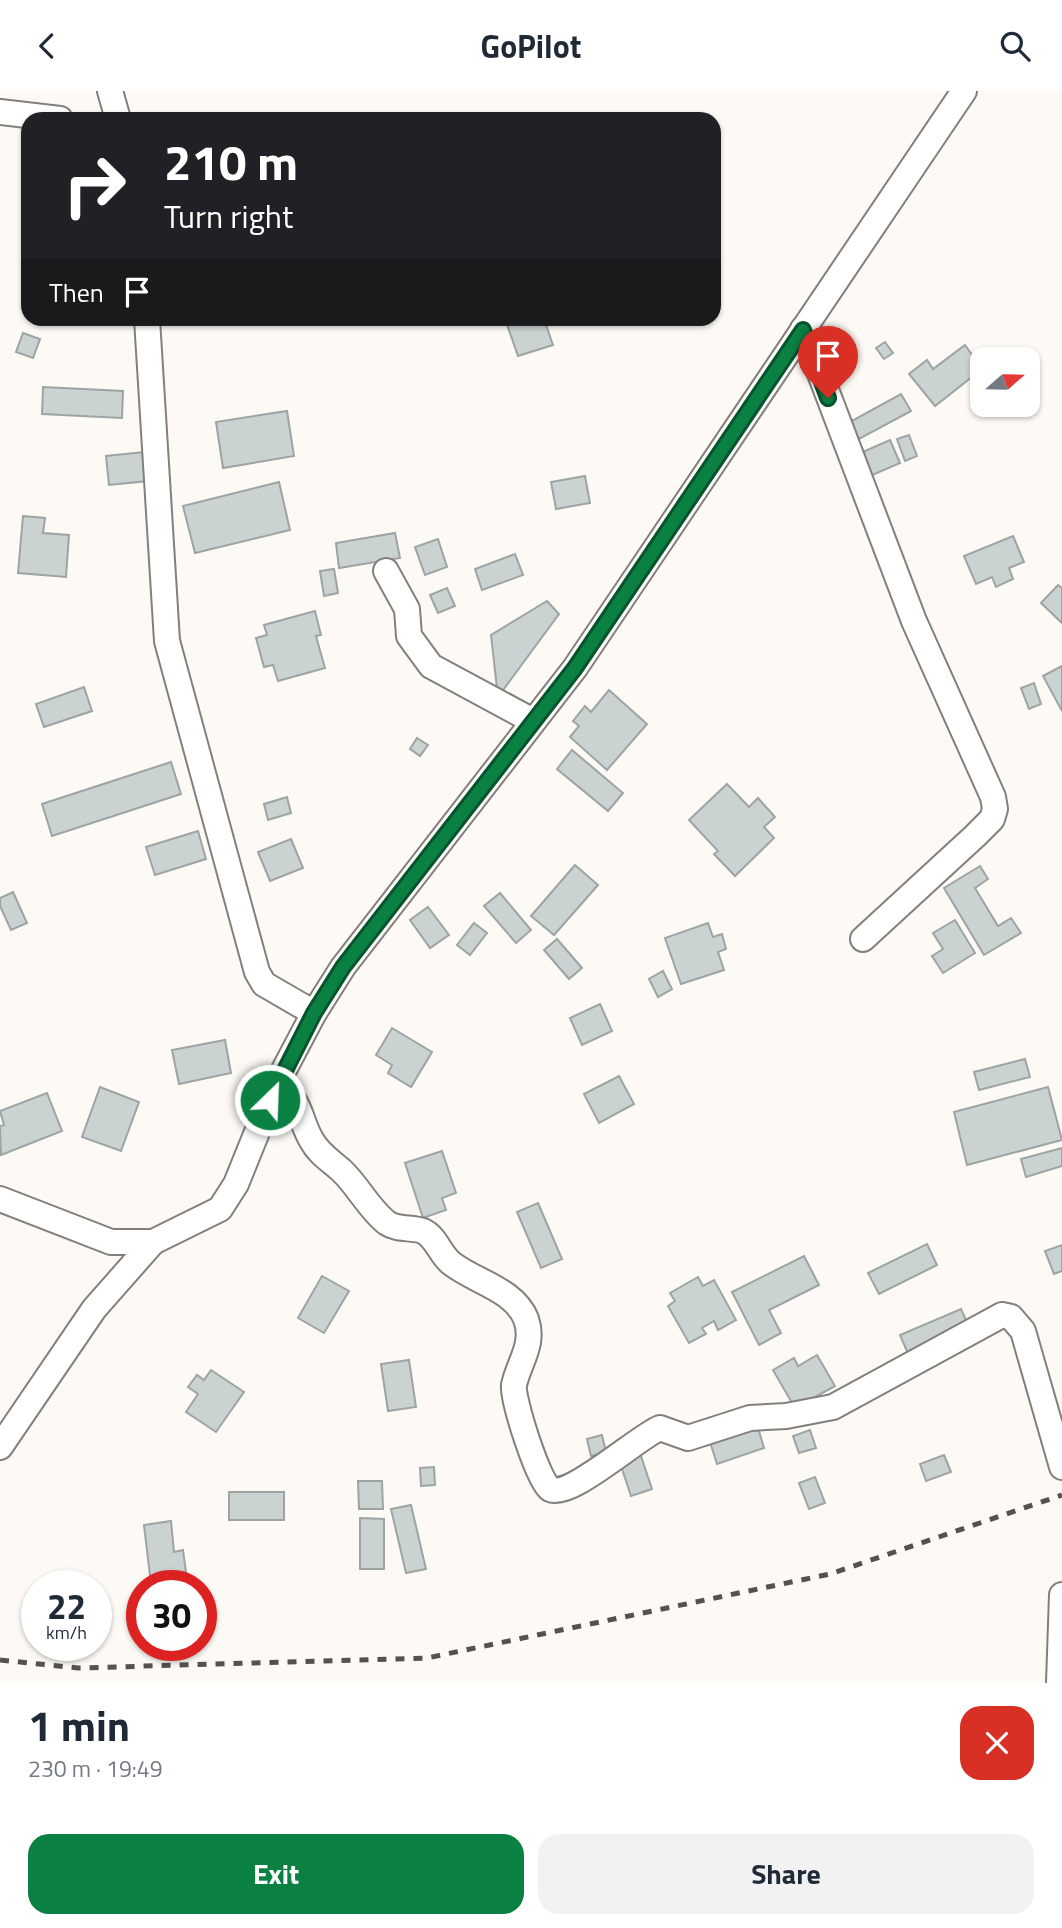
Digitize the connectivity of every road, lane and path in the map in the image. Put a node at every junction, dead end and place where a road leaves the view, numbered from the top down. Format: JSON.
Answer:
{"nodes":[{"id":1,"x":110,"y":91,"type":"edge"},
{"id":2,"x":964,"y":91,"type":"edge"},
{"id":3,"x":0,"y":112,"type":"edge"},
{"id":4,"x":116,"y":112,"type":"edge"},
{"id":5,"x":21,"y":114,"type":"edge"},
{"id":6,"x":147,"y":326,"type":"edge"},
{"id":7,"x":803,"y":330,"type":"junction"},
{"id":8,"x":386,"y":571,"type":"dead end"},
{"id":9,"x":533,"y":721,"type":"junction"},
{"id":10,"x":863,"y":939,"type":"dead end"},
{"id":11,"x":314,"y":1013,"type":"junction"},
{"id":12,"x":276,"y":1085,"type":"junction"},
{"id":13,"x":0,"y":1199,"type":"edge"},
{"id":14,"x":153,"y":1242,"type":"junction"},
{"id":15,"x":0,"y":1447,"type":"edge"},
{"id":16,"x":1062,"y":1467,"type":"edge"},
{"id":17,"x":1062,"y":1595,"type":"edge"},
{"id":18,"x":1059,"y":1683,"type":"edge"}],
"edges":[{"from":1,"to":4,"type":"street"},
{"from":2,"to":7,"type":"street"},
{"from":3,"to":5,"type":"street"},
{"from":6,"to":11,"type":"street"},
{"from":7,"to":9,"type":"street"},
{"from":7,"to":10,"type":"street"},
{"from":8,"to":9,"type":"street"},
{"from":9,"to":11,"type":"street"},
{"from":11,"to":12,"type":"street"},
{"from":12,"to":14,"type":"street"},
{"from":12,"to":16,"type":"street"},
{"from":13,"to":14,"type":"street"},
{"from":14,"to":15,"type":"street"},
{"from":17,"to":18,"type":"street"}]}
